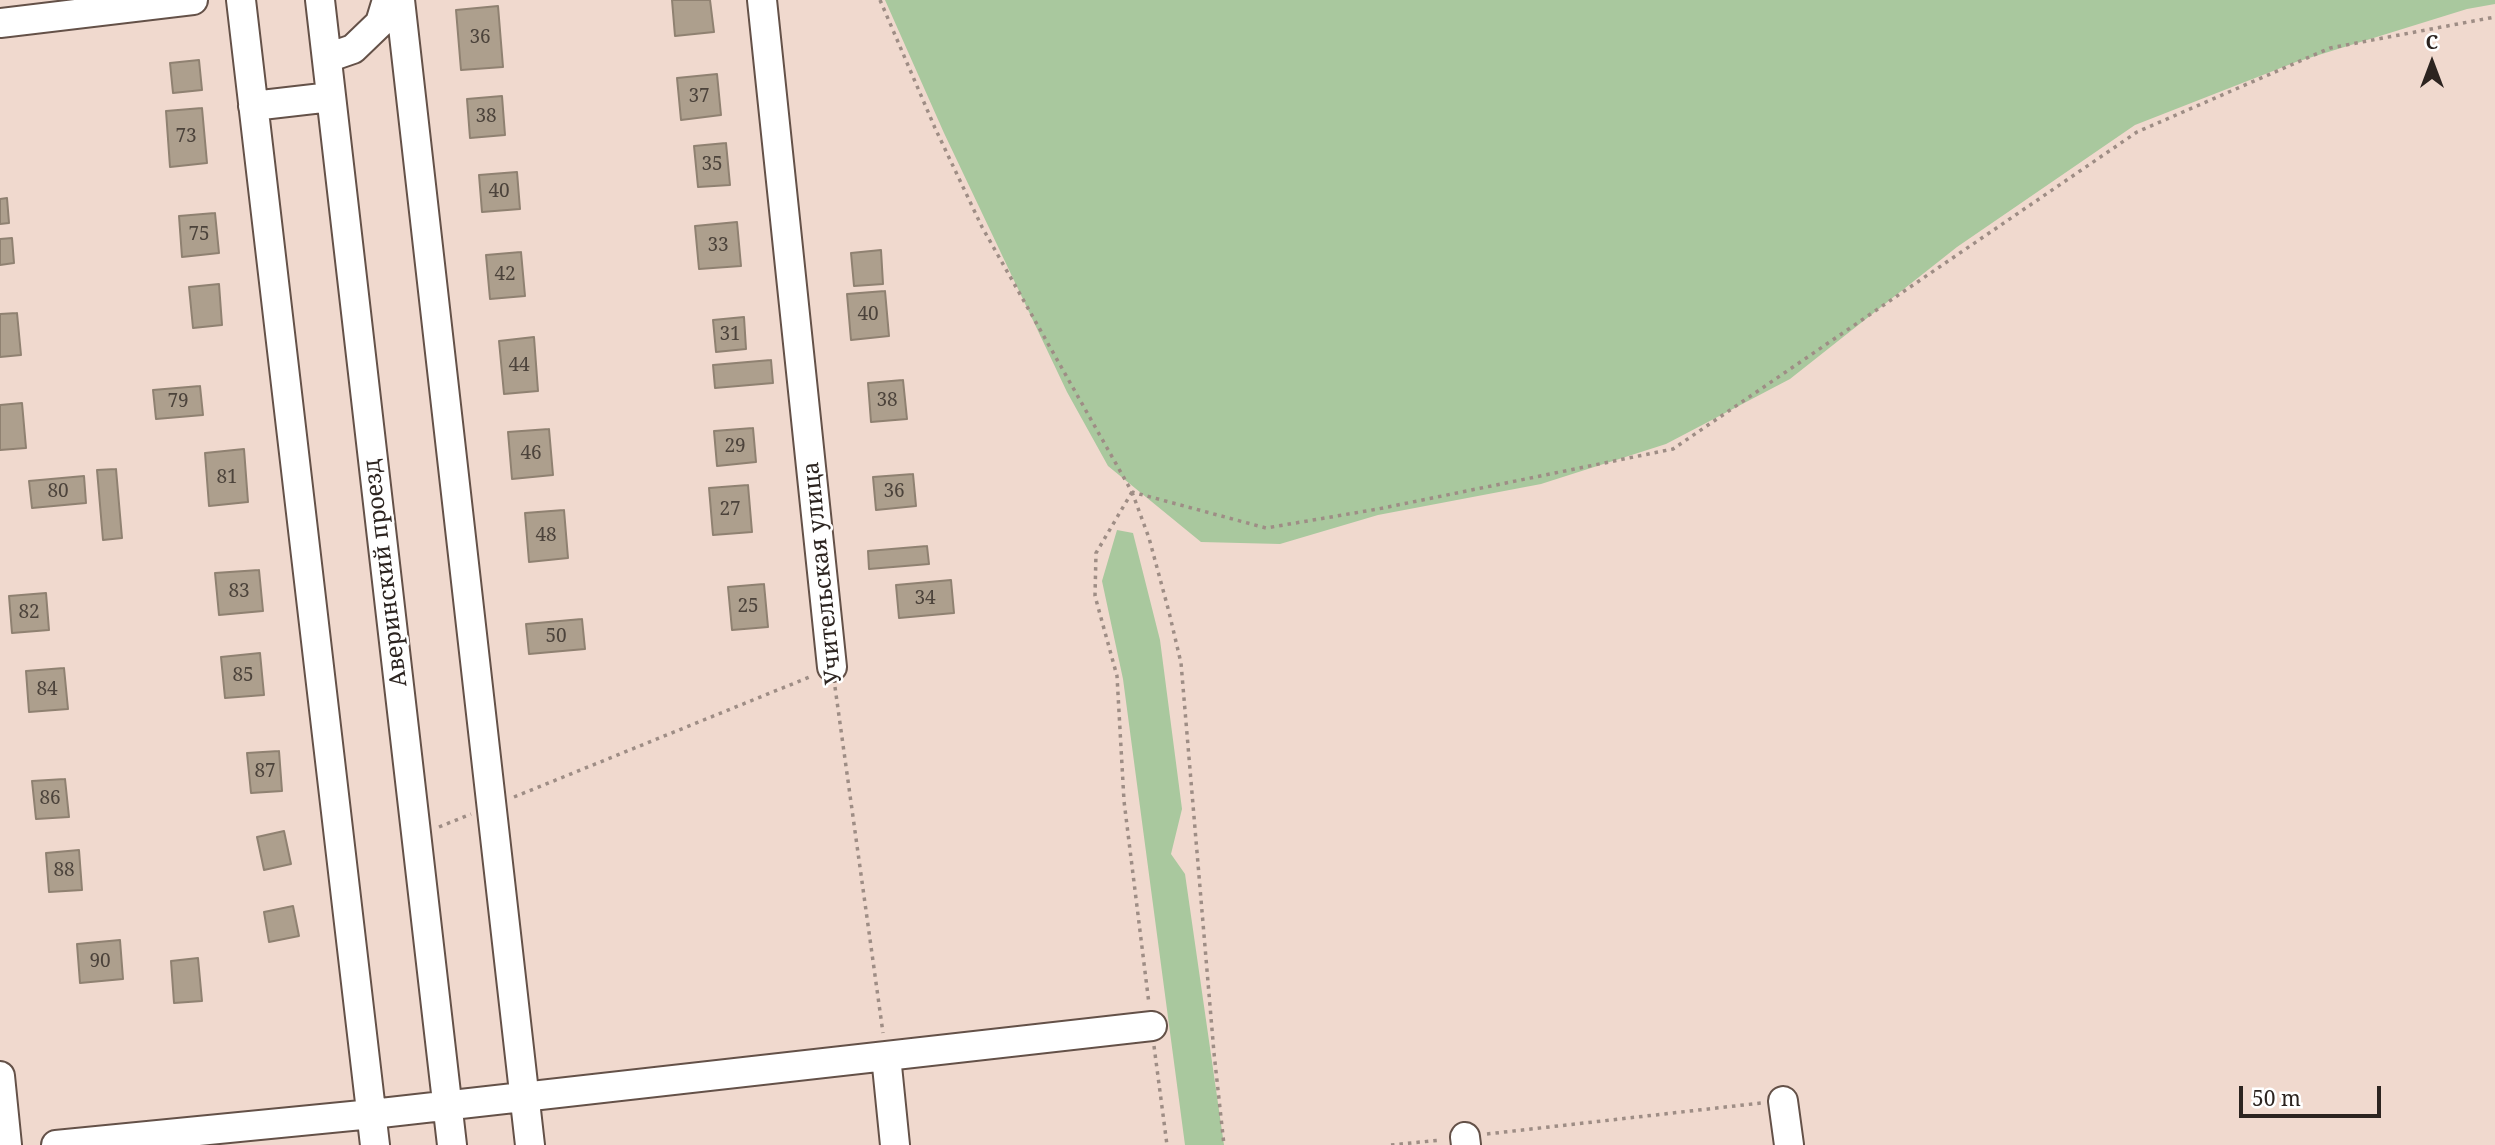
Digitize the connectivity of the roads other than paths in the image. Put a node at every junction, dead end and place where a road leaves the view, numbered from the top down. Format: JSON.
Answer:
{"nodes":[{"id":1,"x":193,"y":0,"type":"edge"},
{"id":2,"x":241,"y":0,"type":"edge"},
{"id":3,"x":320,"y":0,"type":"edge"},
{"id":4,"x":387,"y":0,"type":"edge"},
{"id":5,"x":400,"y":0,"type":"edge"},
{"id":6,"x":762,"y":0,"type":"edge"},
{"id":7,"x":0,"y":23,"type":"edge"},
{"id":8,"x":327,"y":58,"type":"junction"},
{"id":9,"x":331,"y":97,"type":"junction"},
{"id":10,"x":253,"y":106,"type":"junction"},
{"id":11,"x":832,"y":667,"type":"road end"},
{"id":12,"x":1152,"y":1026,"type":"road end"},
{"id":13,"x":886,"y":1056,"type":"junction"},
{"id":14,"x":0,"y":1076,"type":"edge"},
{"id":15,"x":524,"y":1097,"type":"junction"},
{"id":16,"x":1783,"y":1101,"type":"road end"},
{"id":17,"x":448,"y":1106,"type":"junction"},
{"id":18,"x":372,"y":1114,"type":"junction"},
{"id":19,"x":7,"y":1145,"type":"edge"},
{"id":20,"x":56,"y":1145,"type":"edge"},
{"id":21,"x":375,"y":1145,"type":"edge"},
{"id":22,"x":452,"y":1145,"type":"edge"},
{"id":23,"x":530,"y":1145,"type":"edge"},
{"id":24,"x":895,"y":1145,"type":"edge"},
{"id":25,"x":1789,"y":1145,"type":"edge"}],
"edges":[{"from":1,"to":7,"type":"street"},
{"from":2,"to":10,"type":"street"},
{"from":3,"to":8,"type":"street","name":"Аверинский проезд"},
{"from":4,"to":8,"type":"street"},
{"from":5,"to":15,"type":"street"},
{"from":6,"to":11,"type":"street","name":"Учительская улица"},
{"from":8,"to":9,"type":"street","name":"Аверинский проезд"},
{"from":9,"to":10,"type":"street"},
{"from":9,"to":17,"type":"street","name":"Аверинский проезд"},
{"from":10,"to":18,"type":"street"},
{"from":12,"to":13,"type":"street"},
{"from":13,"to":15,"type":"street"},
{"from":13,"to":24,"type":"street"},
{"from":14,"to":19,"type":"street"},
{"from":15,"to":17,"type":"street"},
{"from":15,"to":23,"type":"street"},
{"from":16,"to":25,"type":"street"},
{"from":17,"to":18,"type":"street"},
{"from":17,"to":22,"type":"street","name":"Аверинский проезд"},
{"from":18,"to":20,"type":"street"},
{"from":18,"to":21,"type":"street"}]}
